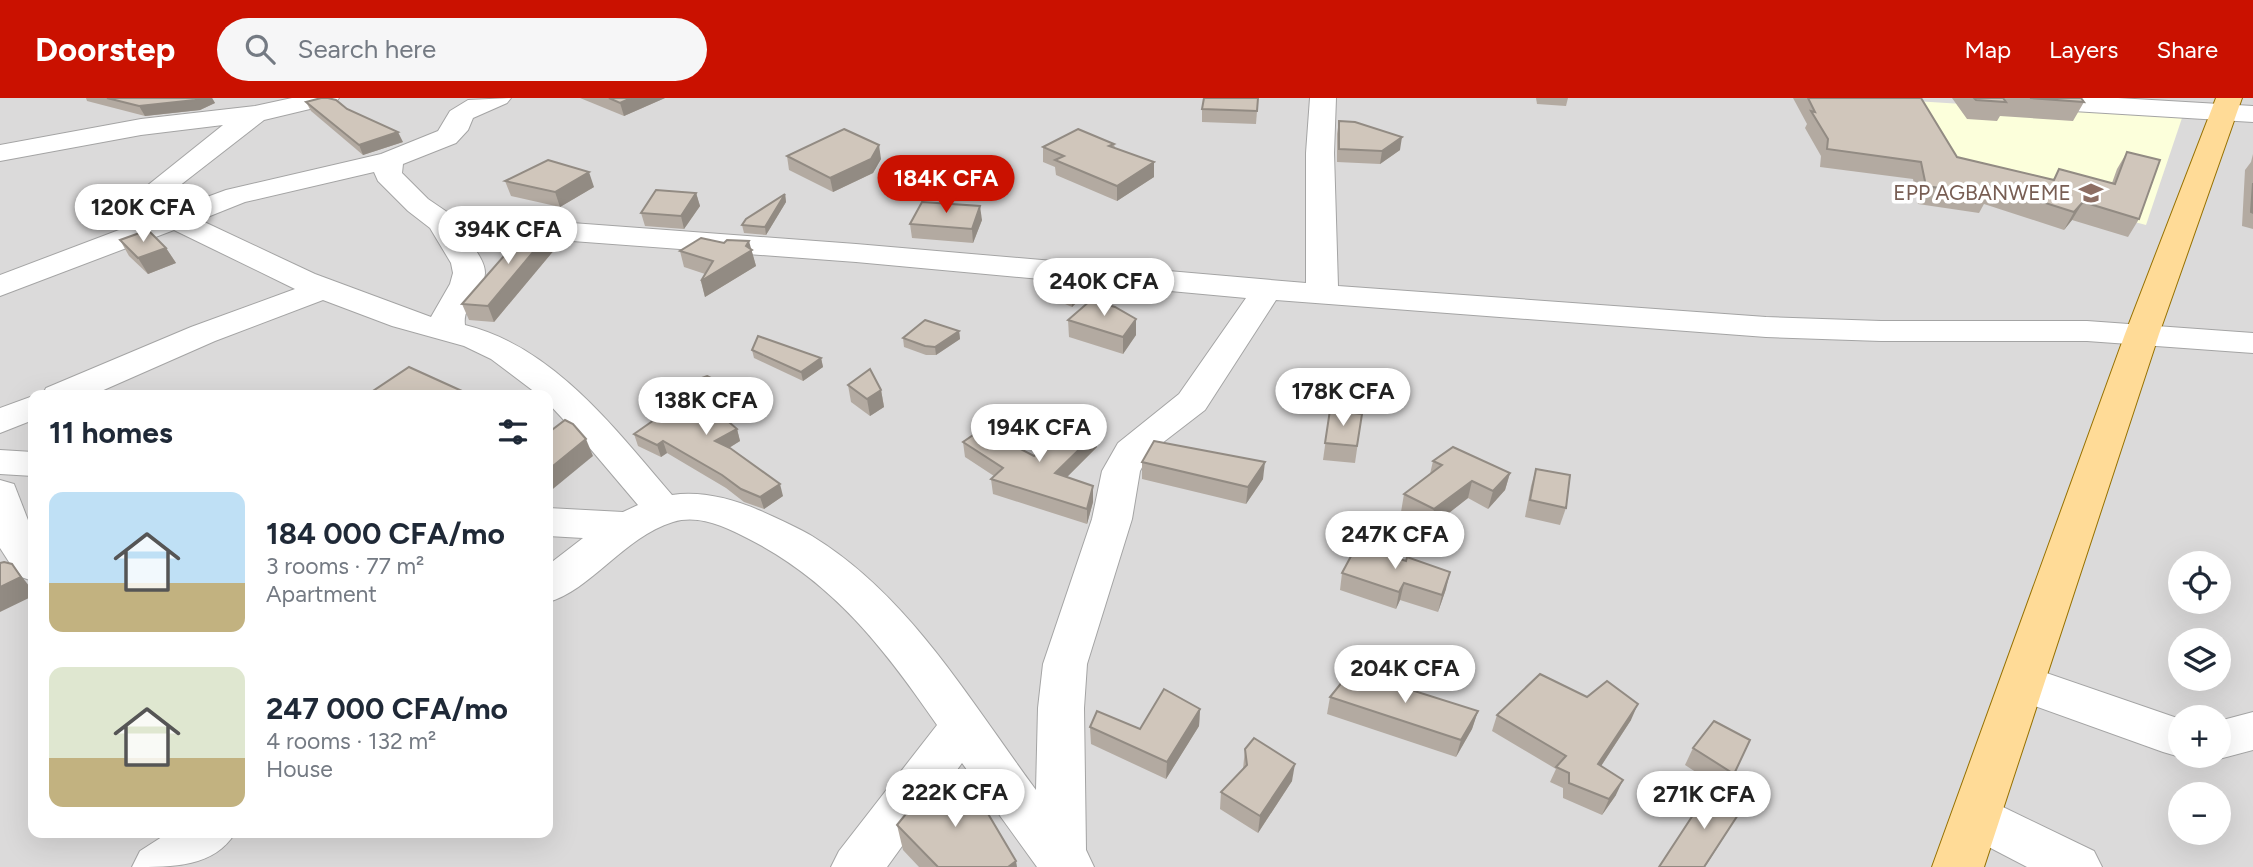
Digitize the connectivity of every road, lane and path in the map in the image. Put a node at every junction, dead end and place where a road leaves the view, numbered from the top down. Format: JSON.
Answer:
{"nodes":[{"id":1,"x":326,"y":98,"type":"edge"},
{"id":2,"x":498,"y":98,"type":"edge"},
{"id":3,"x":1323,"y":98,"type":"edge"},
{"id":4,"x":1992,"y":98,"type":"edge"},
{"id":5,"x":455,"y":106,"type":"edge"},
{"id":6,"x":2235,"y":108,"type":"edge"},
{"id":7,"x":255,"y":114,"type":"junction"},
{"id":8,"x":0,"y":153,"type":"edge"},
{"id":9,"x":390,"y":160,"type":"junction"},
{"id":10,"x":175,"y":220,"type":"junction"},
{"id":11,"x":442,"y":222,"type":"junction"},
{"id":12,"x":0,"y":286,"type":"edge"},
{"id":13,"x":324,"y":289,"type":"junction"},
{"id":14,"x":1267,"y":290,"type":"junction"},
{"id":15,"x":1322,"y":292,"type":"junction"},
{"id":16,"x":449,"y":332,"type":"junction"},
{"id":17,"x":2142,"y":334,"type":"junction"},
{"id":18,"x":2253,"y":343,"type":"edge"},
{"id":19,"x":73,"y":390,"type":"edge"},
{"id":20,"x":28,"y":409,"type":"edge"},
{"id":21,"x":0,"y":421,"type":"edge"},
{"id":22,"x":0,"y":462,"type":"edge"},
{"id":23,"x":28,"y":464,"type":"edge"},
{"id":24,"x":0,"y":493,"type":"edge"},
{"id":25,"x":645,"y":518,"type":"junction"},
{"id":26,"x":553,"y":522,"type":"edge"},
{"id":27,"x":28,"y":558,"type":"edge"},
{"id":28,"x":553,"y":583,"type":"edge"},
{"id":29,"x":2023,"y":683,"type":"junction"},
{"id":30,"x":962,"y":727,"type":"junction"},
{"id":31,"x":2253,"y":731,"type":"edge"},
{"id":32,"x":2168,"y":734,"type":"edge"},
{"id":33,"x":2231,"y":737,"type":"edge"},
{"id":34,"x":1976,"y":816,"type":"junction"},
{"id":35,"x":202,"y":838,"type":"edge"},
{"id":36,"x":1064,"y":863,"type":"edge"},
{"id":37,"x":158,"y":867,"type":"edge"},
{"id":38,"x":857,"y":867,"type":"edge"},
{"id":39,"x":1958,"y":867,"type":"edge"},
{"id":40,"x":2076,"y":867,"type":"edge"}],
"edges":[{"from":1,"to":7,"type":"street"},
{"from":2,"to":5,"type":"street"},
{"from":3,"to":15,"type":"street"},
{"from":4,"to":6,"type":"street"},
{"from":5,"to":9,"type":"street"},
{"from":6,"to":17,"type":"main road"},
{"from":7,"to":8,"type":"street"},
{"from":7,"to":10,"type":"street"},
{"from":9,"to":10,"type":"street"},
{"from":9,"to":11,"type":"street"},
{"from":10,"to":12,"type":"street"},
{"from":10,"to":13,"type":"street"},
{"from":11,"to":14,"type":"street"},
{"from":11,"to":16,"type":"street"},
{"from":13,"to":16,"type":"street"},
{"from":13,"to":19,"type":"street"},
{"from":14,"to":15,"type":"street"},
{"from":14,"to":36,"type":"street"},
{"from":15,"to":17,"type":"street"},
{"from":16,"to":25,"type":"street"},
{"from":17,"to":18,"type":"street"},
{"from":17,"to":29,"type":"main road"},
{"from":20,"to":21,"type":"street"},
{"from":22,"to":23,"type":"street"},
{"from":24,"to":27,"type":"street"},
{"from":25,"to":26,"type":"street"},
{"from":25,"to":28,"type":"street"},
{"from":25,"to":30,"type":"street"},
{"from":29,"to":32,"type":"street"},
{"from":29,"to":34,"type":"main road"},
{"from":30,"to":36,"type":"street"},
{"from":30,"to":38,"type":"street"},
{"from":31,"to":33,"type":"street"},
{"from":34,"to":39,"type":"main road"},
{"from":34,"to":40,"type":"street"},
{"from":35,"to":37,"type":"street"}]}
